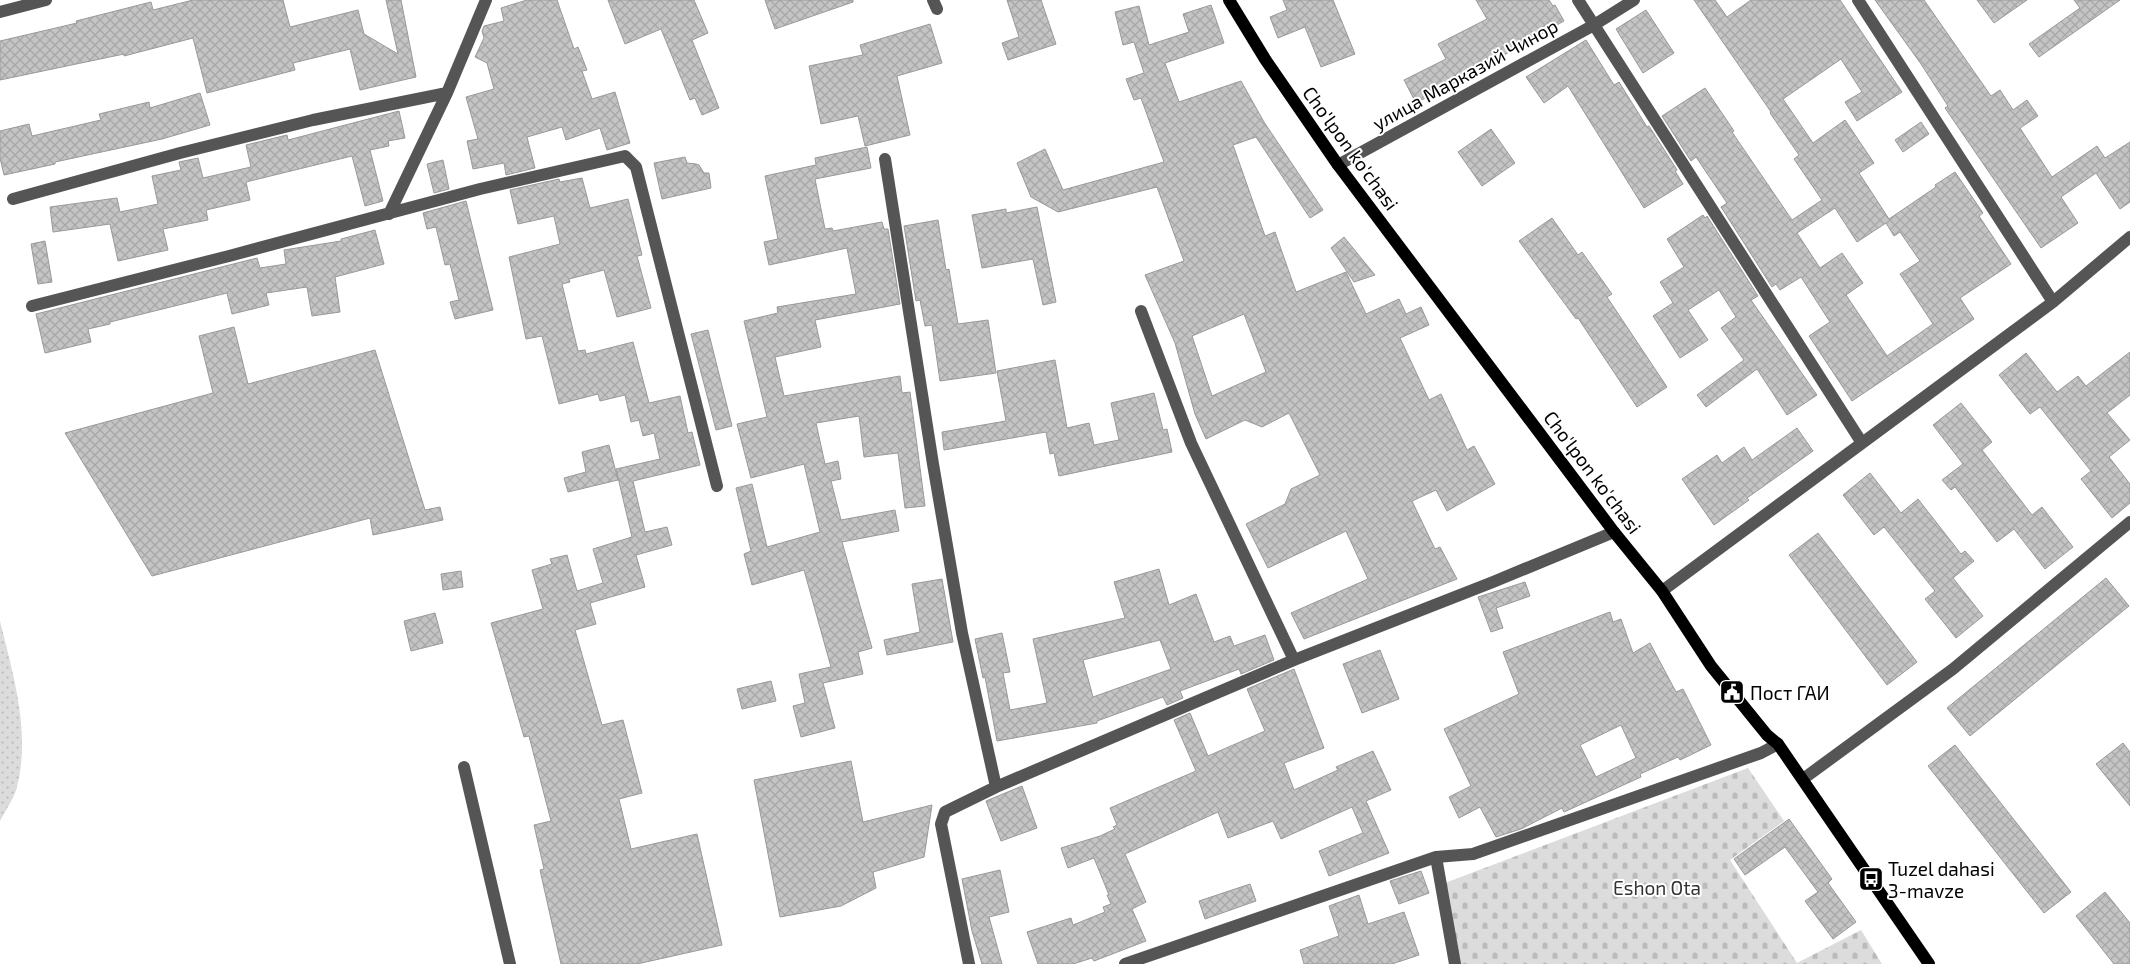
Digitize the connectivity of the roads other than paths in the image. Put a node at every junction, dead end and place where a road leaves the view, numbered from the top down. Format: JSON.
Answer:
{"nodes":[{"id":1,"x":46,"y":0,"type":"edge"},
{"id":2,"x":486,"y":0,"type":"edge"},
{"id":3,"x":1229,"y":0,"type":"edge"},
{"id":4,"x":1578,"y":0,"type":"edge"},
{"id":5,"x":1634,"y":0,"type":"edge"},
{"id":6,"x":1858,"y":0,"type":"edge"},
{"id":7,"x":0,"y":12,"type":"edge"},
{"id":8,"x":1594,"y":25,"type":"junction"},
{"id":9,"x":447,"y":93,"type":"junction"},
{"id":10,"x":885,"y":159,"type":"dead end"},
{"id":11,"x":1338,"y":165,"type":"junction"},
{"id":12,"x":13,"y":199,"type":"dead end"},
{"id":13,"x":389,"y":214,"type":"junction"},
{"id":14,"x":2130,"y":237,"type":"edge"},
{"id":15,"x":2053,"y":302,"type":"junction"},
{"id":16,"x":32,"y":306,"type":"dead end"},
{"id":17,"x":1141,"y":311,"type":"dead end"},
{"id":18,"x":1862,"y":443,"type":"junction"},
{"id":19,"x":717,"y":486,"type":"dead end"},
{"id":20,"x":2130,"y":522,"type":"edge"},
{"id":21,"x":1614,"y":532,"type":"junction"},
{"id":22,"x":1662,"y":592,"type":"junction"},
{"id":23,"x":1294,"y":660,"type":"junction"},
{"id":24,"x":1778,"y":744,"type":"junction"},
{"id":25,"x":464,"y":767,"type":"dead end"},
{"id":26,"x":1803,"y":780,"type":"junction"},
{"id":27,"x":996,"y":787,"type":"junction"},
{"id":28,"x":1436,"y":857,"type":"junction"},
{"id":29,"x":510,"y":964,"type":"edge"},
{"id":30,"x":969,"y":964,"type":"edge"},
{"id":31,"x":1125,"y":964,"type":"edge"},
{"id":32,"x":1455,"y":964,"type":"edge"},
{"id":33,"x":1929,"y":964,"type":"edge"}],
"edges":[{"from":1,"to":7,"type":"street"},
{"from":2,"to":9,"type":"street"},
{"from":3,"to":11,"type":"main road","name":"Cho'lpon ko'chasi"},
{"from":4,"to":8,"type":"street"},
{"from":5,"to":8,"type":"street","name":"улица Марказий Чинор"},
{"from":6,"to":15,"type":"street"},
{"from":8,"to":11,"type":"street","name":"улица Марказий Чинор"},
{"from":8,"to":18,"type":"street"},
{"from":9,"to":12,"type":"street"},
{"from":9,"to":13,"type":"street"},
{"from":10,"to":27,"type":"street"},
{"from":11,"to":21,"type":"main road","name":"Cho'lpon ko'chasi"},
{"from":13,"to":16,"type":"street"},
{"from":13,"to":19,"type":"street"},
{"from":14,"to":15,"type":"street"},
{"from":15,"to":18,"type":"street"},
{"from":17,"to":23,"type":"street"},
{"from":18,"to":22,"type":"street"},
{"from":20,"to":26,"type":"street"},
{"from":21,"to":22,"type":"main road","name":"Cho'lpon ko'chasi"},
{"from":21,"to":23,"type":"street"},
{"from":22,"to":24,"type":"main road","name":"Cho'lpon ko'chasi"},
{"from":23,"to":27,"type":"street"},
{"from":24,"to":26,"type":"main road","name":"Cho'lpon ko'chasi"},
{"from":24,"to":28,"type":"street"},
{"from":25,"to":29,"type":"street"},
{"from":26,"to":33,"type":"main road","name":"Cho'lpon ko'chasi"},
{"from":27,"to":30,"type":"street"},
{"from":28,"to":31,"type":"street"},
{"from":28,"to":32,"type":"street"}]}
